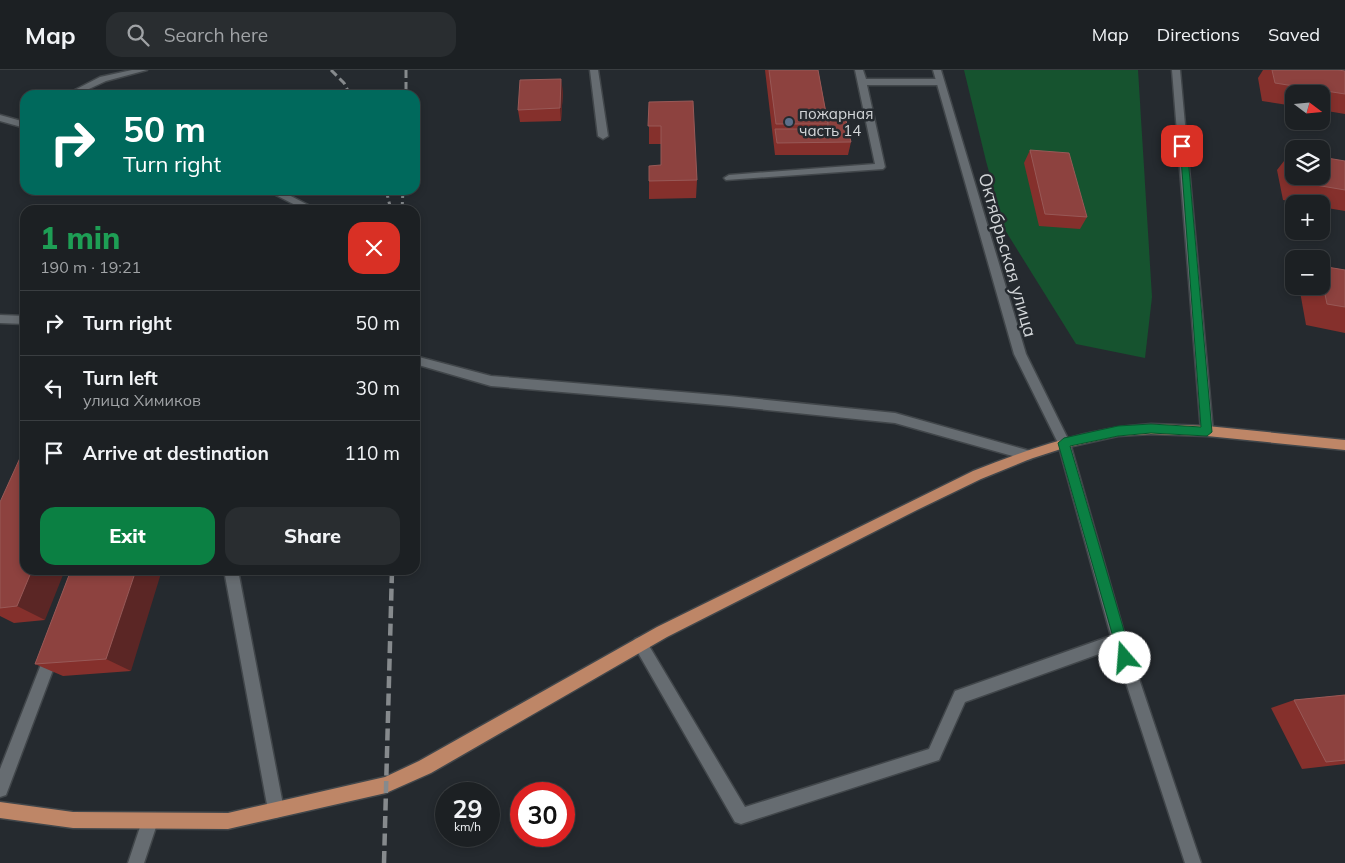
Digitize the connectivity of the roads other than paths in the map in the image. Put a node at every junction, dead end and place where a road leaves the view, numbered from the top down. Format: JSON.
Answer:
{"nodes":[{"id":1,"x":143,"y":70,"type":"edge"},
{"id":2,"x":594,"y":70,"type":"edge"},
{"id":3,"x":859,"y":70,"type":"edge"},
{"id":4,"x":937,"y":70,"type":"edge"},
{"id":5,"x":1176,"y":70,"type":"edge"},
{"id":6,"x":862,"y":82,"type":"junction"},
{"id":7,"x":940,"y":82,"type":"junction"},
{"id":8,"x":80,"y":90,"type":"edge"},
{"id":9,"x":20,"y":117,"type":"edge"},
{"id":10,"x":0,"y":118,"type":"edge"},
{"id":11,"x":12,"y":121,"type":"junction"},
{"id":12,"x":20,"y":123,"type":"edge"},
{"id":13,"x":603,"y":136,"type":"dead end"},
{"id":14,"x":729,"y":178,"type":"dead end"},
{"id":15,"x":282,"y":195,"type":"edge"},
{"id":16,"x":302,"y":205,"type":"edge"},
{"id":17,"x":0,"y":318,"type":"edge"},
{"id":18,"x":20,"y":320,"type":"edge"},
{"id":19,"x":420,"y":361,"type":"edge"},
{"id":20,"x":1207,"y":432,"type":"junction"},
{"id":21,"x":1064,"y":443,"type":"junction"},
{"id":22,"x":1345,"y":445,"type":"edge"},
{"id":23,"x":1027,"y":455,"type":"junction"},
{"id":24,"x":232,"y":575,"type":"edge"},
{"id":25,"x":1119,"y":640,"type":"junction"},
{"id":26,"x":56,"y":643,"type":"edge"},
{"id":27,"x":640,"y":644,"type":"junction"},
{"id":28,"x":0,"y":789,"type":"edge"},
{"id":29,"x":0,"y":810,"type":"edge"},
{"id":30,"x":276,"y":810,"type":"junction"},
{"id":31,"x":150,"y":820,"type":"junction"},
{"id":32,"x":136,"y":863,"type":"edge"},
{"id":33,"x":1193,"y":863,"type":"edge"}],
"edges":[{"from":1,"to":8,"type":"street"},
{"from":2,"to":13,"type":"street"},
{"from":3,"to":6,"type":"street"},
{"from":4,"to":7,"type":"street","name":"Октябрьская улица"},
{"from":5,"to":20,"type":"street"},
{"from":6,"to":7,"type":"street"},
{"from":6,"to":14,"type":"street"},
{"from":7,"to":21,"type":"street","name":"Октябрьская улица"},
{"from":9,"to":11,"type":"street"},
{"from":10,"to":11,"type":"street"},
{"from":11,"to":12,"type":"street"},
{"from":15,"to":16,"type":"street"},
{"from":17,"to":18,"type":"street"},
{"from":19,"to":23,"type":"street"},
{"from":20,"to":21,"type":"main road"},
{"from":20,"to":22,"type":"main road"},
{"from":21,"to":23,"type":"main road"},
{"from":21,"to":25,"type":"street","name":"Октябрьская улица"},
{"from":23,"to":27,"type":"main road"},
{"from":24,"to":30,"type":"street"},
{"from":25,"to":27,"type":"street"},
{"from":25,"to":33,"type":"street","name":"Октябрьская улица"},
{"from":26,"to":28,"type":"street"},
{"from":27,"to":30,"type":"main road"},
{"from":29,"to":31,"type":"main road"},
{"from":30,"to":31,"type":"main road"},
{"from":31,"to":32,"type":"street"}]}
